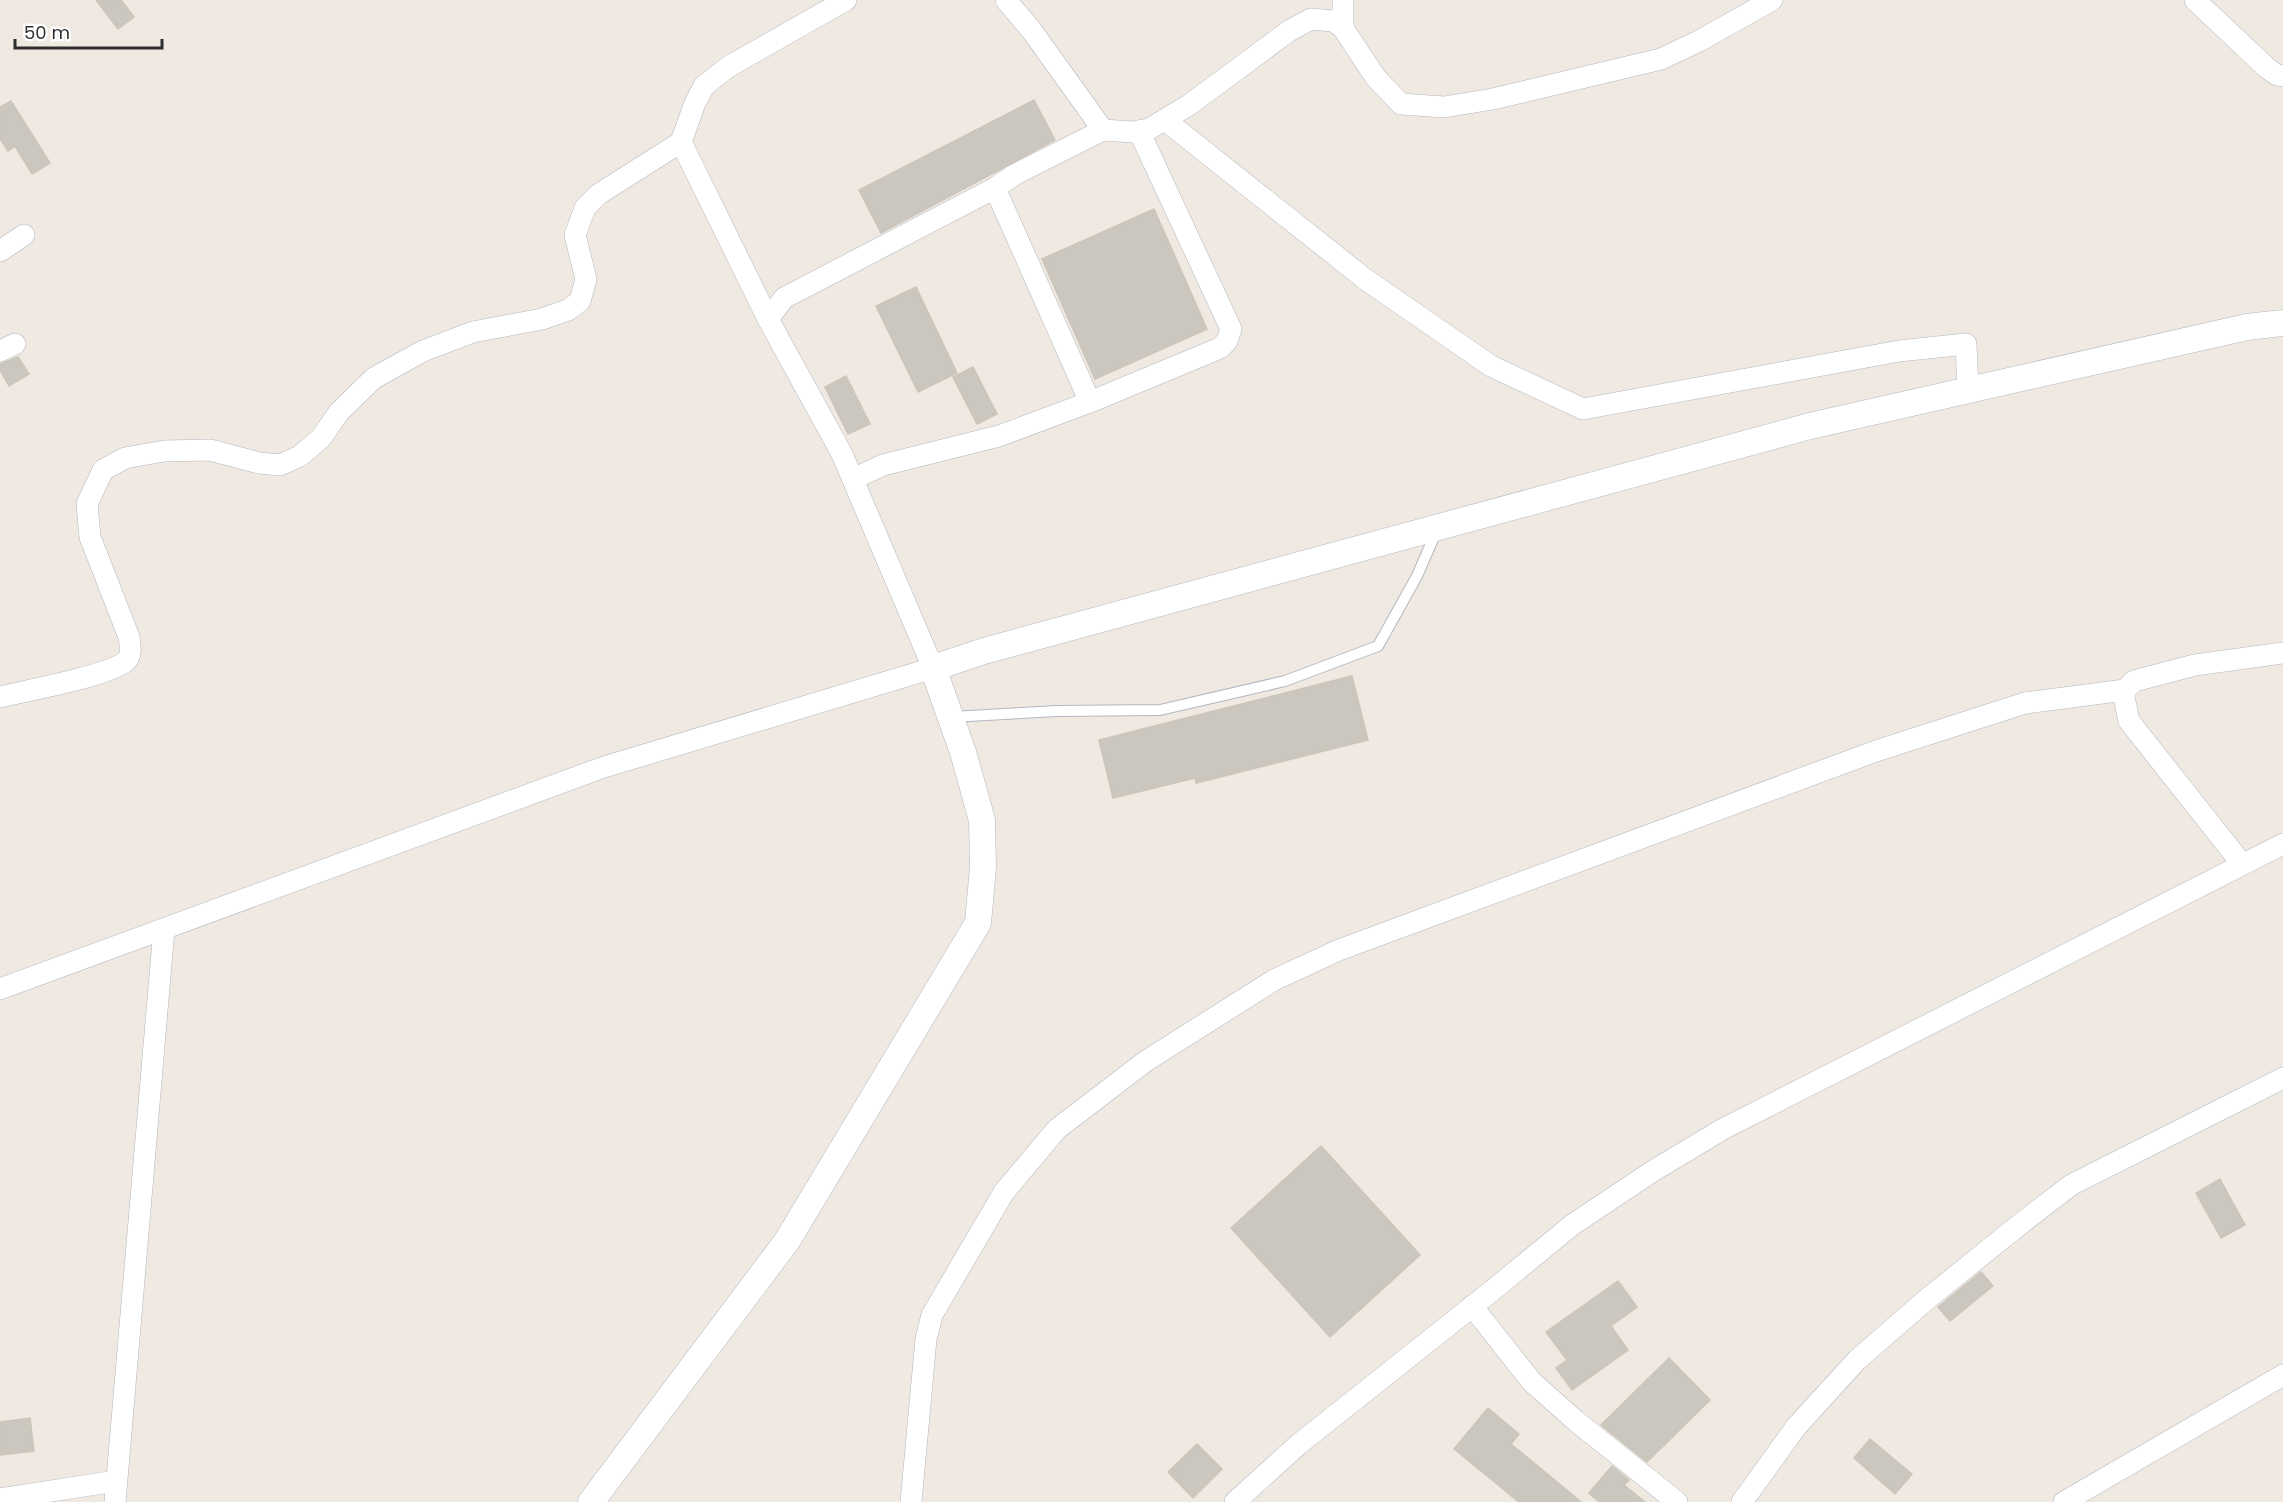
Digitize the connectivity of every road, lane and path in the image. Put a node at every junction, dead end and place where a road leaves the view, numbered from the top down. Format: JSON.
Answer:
{"nodes":[{"id":1,"x":846,"y":0,"type":"edge"},
{"id":2,"x":1006,"y":0,"type":"edge"},
{"id":3,"x":1343,"y":0,"type":"edge"},
{"id":4,"x":1772,"y":0,"type":"edge"},
{"id":5,"x":2195,"y":0,"type":"edge"},
{"id":6,"x":1343,"y":28,"type":"junction"},
{"id":7,"x":2283,"y":76,"type":"edge"},
{"id":8,"x":1165,"y":120,"type":"junction"},
{"id":9,"x":1103,"y":130,"type":"junction"},
{"id":10,"x":1139,"y":131,"type":"junction"},
{"id":11,"x":681,"y":142,"type":"junction"},
{"id":12,"x":995,"y":188,"type":"junction"},
{"id":13,"x":24,"y":235,"type":"dead end"},
{"id":14,"x":0,"y":251,"type":"edge"},
{"id":15,"x":768,"y":319,"type":"junction"},
{"id":16,"x":2283,"y":323,"type":"edge"},
{"id":17,"x":1968,"y":390,"type":"junction"},
{"id":18,"x":1090,"y":402,"type":"junction"},
{"id":19,"x":853,"y":479,"type":"junction"},
{"id":20,"x":1438,"y":527,"type":"junction"},
{"id":21,"x":2283,"y":653,"type":"edge"},
{"id":22,"x":933,"y":668,"type":"junction"},
{"id":23,"x":2126,"y":690,"type":"junction"},
{"id":24,"x":0,"y":697,"type":"edge"},
{"id":25,"x":951,"y":718,"type":"junction"},
{"id":26,"x":2283,"y":844,"type":"edge"},
{"id":27,"x":2242,"y":864,"type":"junction"},
{"id":28,"x":164,"y":928,"type":"junction"},
{"id":29,"x":0,"y":989,"type":"edge"},
{"id":30,"x":2283,"y":1078,"type":"edge"},
{"id":31,"x":1473,"y":1306,"type":"junction"},
{"id":32,"x":2283,"y":1375,"type":"edge"},
{"id":33,"x":116,"y":1492,"type":"edge"},
{"id":34,"x":0,"y":1499,"type":"edge"},
{"id":35,"x":591,"y":1502,"type":"edge"},
{"id":36,"x":911,"y":1502,"type":"edge"},
{"id":37,"x":1235,"y":1502,"type":"edge"},
{"id":38,"x":1677,"y":1502,"type":"edge"},
{"id":39,"x":1742,"y":1502,"type":"edge"},
{"id":40,"x":2064,"y":1502,"type":"edge"}],
"edges":[{"from":1,"to":11,"type":"street"},
{"from":2,"to":9,"type":"street"},
{"from":3,"to":6,"type":"street"},
{"from":4,"to":6,"type":"street"},
{"from":5,"to":7,"type":"street"},
{"from":6,"to":8,"type":"street"},
{"from":8,"to":10,"type":"street"},
{"from":8,"to":17,"type":"street"},
{"from":9,"to":10,"type":"street"},
{"from":9,"to":12,"type":"street"},
{"from":10,"to":18,"type":"street"},
{"from":11,"to":15,"type":"street"},
{"from":11,"to":24,"type":"street"},
{"from":12,"to":15,"type":"street"},
{"from":12,"to":18,"type":"street"},
{"from":13,"to":14,"type":"street"},
{"from":15,"to":19,"type":"street"},
{"from":16,"to":17,"type":"street"},
{"from":17,"to":20,"type":"street"},
{"from":18,"to":19,"type":"street"},
{"from":19,"to":22,"type":"street"},
{"from":20,"to":22,"type":"street"},
{"from":20,"to":25,"type":"lane"},
{"from":21,"to":23,"type":"street"},
{"from":22,"to":25,"type":"street"},
{"from":22,"to":28,"type":"street"},
{"from":23,"to":27,"type":"street"},
{"from":23,"to":36,"type":"street"},
{"from":25,"to":35,"type":"street"},
{"from":26,"to":27,"type":"street"},
{"from":27,"to":31,"type":"street"},
{"from":28,"to":29,"type":"street"},
{"from":28,"to":33,"type":"street"},
{"from":30,"to":39,"type":"street"},
{"from":31,"to":37,"type":"street"},
{"from":31,"to":38,"type":"street"},
{"from":32,"to":40,"type":"street"},
{"from":33,"to":34,"type":"street"}]}
